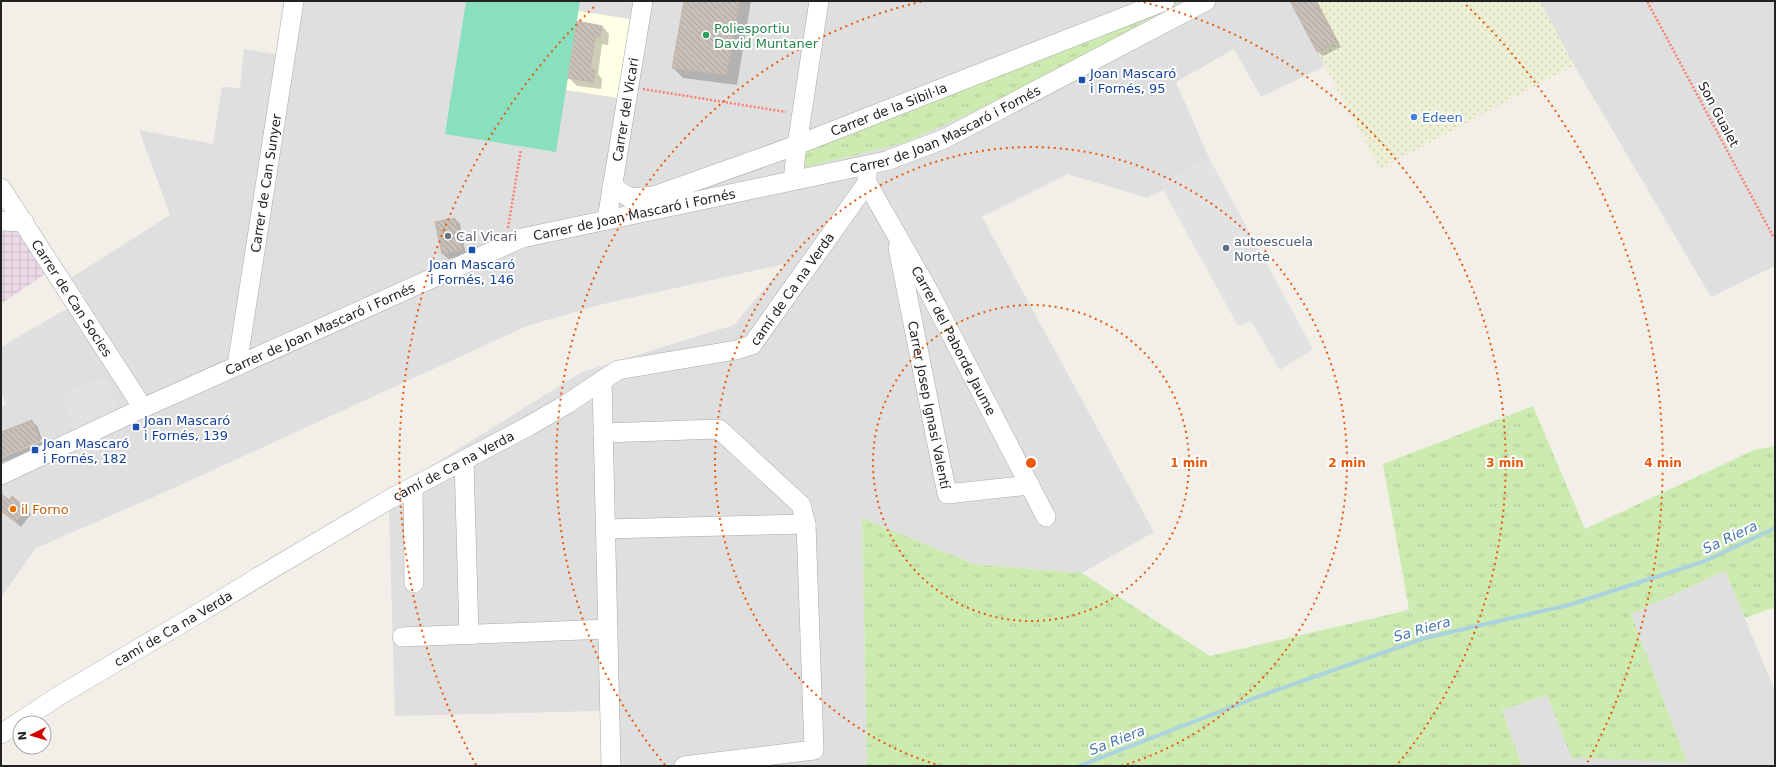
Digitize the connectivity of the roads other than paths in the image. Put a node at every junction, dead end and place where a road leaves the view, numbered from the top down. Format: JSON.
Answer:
{"nodes":[{"id":1,"x":294,"y":1,"type":"edge"},
{"id":2,"x":643,"y":1,"type":"edge"},
{"id":3,"x":819,"y":1,"type":"edge"},
{"id":4,"x":1165,"y":1,"type":"edge"},
{"id":5,"x":1206,"y":1,"type":"edge"},
{"id":6,"x":797,"y":145,"type":"junction"},
{"id":7,"x":867,"y":174,"type":"junction"},
{"id":8,"x":794,"y":180,"type":"junction"},
{"id":9,"x":612,"y":186,"type":"junction"},
{"id":10,"x":1,"y":188,"type":"edge"},
{"id":11,"x":607,"y":219,"type":"junction"},
{"id":12,"x":1,"y":221,"type":"edge"},
{"id":13,"x":24,"y":222,"type":"junction"},
{"id":14,"x":895,"y":234,"type":"junction"},
{"id":15,"x":237,"y":366,"type":"junction"},
{"id":16,"x":602,"y":380,"type":"junction"},
{"id":17,"x":143,"y":408,"type":"junction"},
{"id":18,"x":603,"y":433,"type":"junction"},
{"id":19,"x":464,"y":460,"type":"junction"},
{"id":20,"x":1,"y":475,"type":"edge"},
{"id":21,"x":1030,"y":485,"type":"junction"},
{"id":22,"x":413,"y":487,"type":"junction"},
{"id":23,"x":1046,"y":517,"type":"dead end"},
{"id":24,"x":806,"y":524,"type":"junction"},
{"id":25,"x":606,"y":529,"type":"junction"},
{"id":26,"x":414,"y":583,"type":"dead end"},
{"id":27,"x":608,"y":629,"type":"junction"},
{"id":28,"x":469,"y":635,"type":"junction"},
{"id":29,"x":402,"y":637,"type":"dead end"},
{"id":30,"x":1,"y":734,"type":"edge"},
{"id":31,"x":611,"y":766,"type":"edge"},
{"id":32,"x":684,"y":766,"type":"edge"}],
"edges":[{"from":1,"to":15,"type":"street","name":"Carrer de Can Sunyer"},
{"from":2,"to":9,"type":"street","name":"Carrer del Vicari"},
{"from":3,"to":6,"type":"street"},
{"from":4,"to":6,"type":"street","name":"Carrer de la Sibil·la"},
{"from":5,"to":7,"type":"street","name":"Carrer de Joan Mascaró i Fornés"},
{"from":6,"to":8,"type":"street"},
{"from":6,"to":9,"type":"street","name":"Carrer de la Sibil·la"},
{"from":7,"to":8,"type":"street","name":"Carrer de Joan Mascaró i Fornés"},
{"from":7,"to":14,"type":"street","name":"Carrer del Paborde Jaume"},
{"from":7,"to":16,"type":"street","name":"camí de Ca na Verda"},
{"from":8,"to":11,"type":"street","name":"Carrer de Joan Mascaró i Fornés"},
{"from":9,"to":11,"type":"street","name":"Carrer del Vicari"},
{"from":10,"to":13,"type":"street","name":"Carrer de Can Socies"},
{"from":11,"to":15,"type":"street","name":"Carrer de Joan Mascaró i Fornés"},
{"from":12,"to":13,"type":"street"},
{"from":13,"to":17,"type":"street","name":"Carrer de Can Socies"},
{"from":14,"to":21,"type":"street","name":"Carrer del Paborde Jaume"},
{"from":14,"to":21,"type":"street","name":"Carrer Josep Ignasi Valentí"},
{"from":15,"to":17,"type":"street","name":"Carrer de Joan Mascaró i Fornés"},
{"from":16,"to":18,"type":"street"},
{"from":16,"to":19,"type":"street","name":"camí de Ca na Verda"},
{"from":17,"to":20,"type":"street","name":"Carrer de Joan Mascaró i Fornés"},
{"from":18,"to":24,"type":"street"},
{"from":18,"to":25,"type":"street"},
{"from":19,"to":22,"type":"street","name":"camí de Ca na Verda"},
{"from":19,"to":28,"type":"street"},
{"from":21,"to":23,"type":"street","name":"Carrer del Paborde Jaume"},
{"from":22,"to":26,"type":"street"},
{"from":22,"to":30,"type":"street","name":"camí de Ca na Verda"},
{"from":24,"to":25,"type":"street"},
{"from":24,"to":32,"type":"street"},
{"from":25,"to":27,"type":"street"},
{"from":27,"to":28,"type":"street"},
{"from":27,"to":31,"type":"street"},
{"from":28,"to":29,"type":"street"}]}
